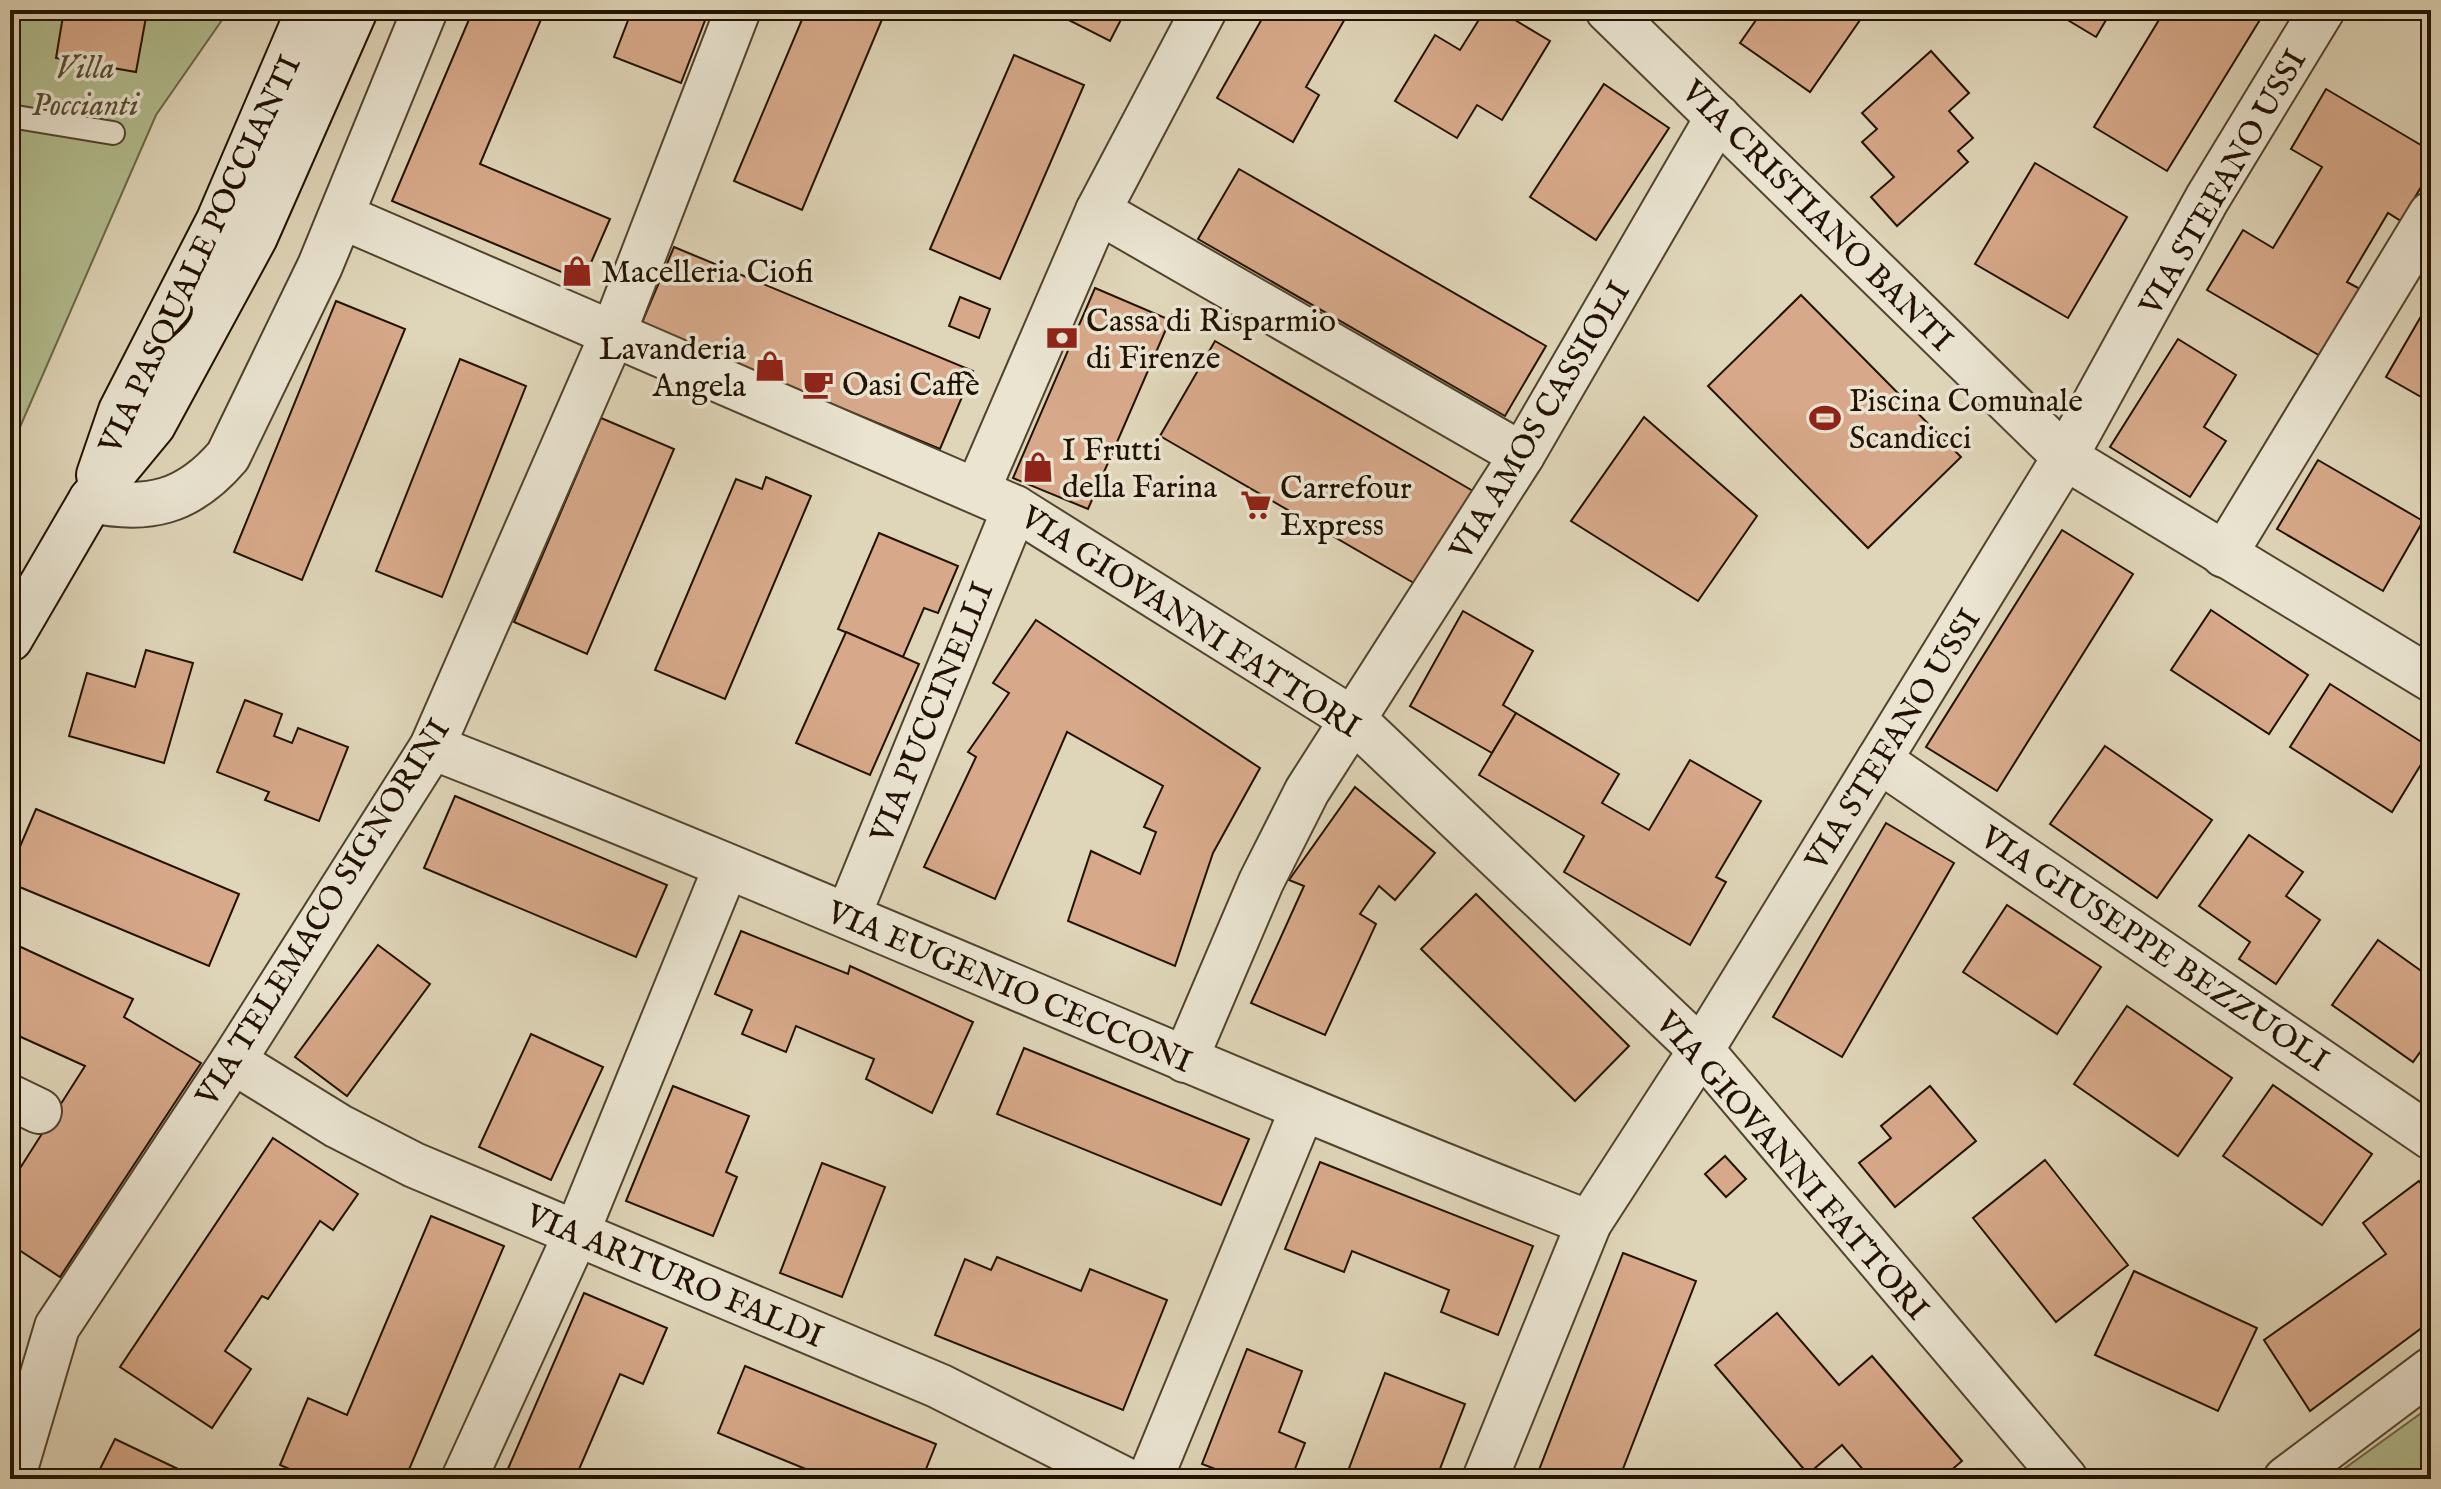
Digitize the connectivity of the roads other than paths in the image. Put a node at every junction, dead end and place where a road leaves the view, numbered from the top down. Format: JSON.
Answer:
{"nodes":[{"id":1,"x":309,"y":10,"type":"edge"},
{"id":2,"x":355,"y":10,"type":"edge"},
{"id":3,"x":738,"y":10,"type":"edge"},
{"id":4,"x":1204,"y":10,"type":"edge"},
{"id":5,"x":1608,"y":10,"type":"edge"},
{"id":6,"x":2322,"y":10,"type":"edge"},
{"id":7,"x":421,"y":11,"type":"edge"},
{"id":8,"x":10,"y":116,"type":"edge"},
{"id":9,"x":1718,"y":117,"type":"junction"},
{"id":10,"x":113,"y":133,"type":"dead end"},
{"id":11,"x":1098,"y":211,"type":"junction"},
{"id":12,"x":341,"y":216,"type":"junction"},
{"id":13,"x":2429,"y":223,"type":"edge"},
{"id":14,"x":614,"y":331,"type":"junction"},
{"id":15,"x":1522,"y":455,"type":"junction"},
{"id":16,"x":2065,"y":457,"type":"junction"},
{"id":17,"x":996,"y":499,"type":"junction"},
{"id":18,"x":91,"y":500,"type":"junction"},
{"id":19,"x":2224,"y":555,"type":"junction"},
{"id":20,"x":10,"y":639,"type":"edge"},
{"id":21,"x":2431,"y":679,"type":"edge"},
{"id":22,"x":1355,"y":721,"type":"junction"},
{"id":23,"x":432,"y":747,"type":"junction"},
{"id":24,"x":1879,"y":760,"type":"junction"},
{"id":25,"x":726,"y":867,"type":"junction"},
{"id":26,"x":848,"y":916,"type":"junction"},
{"id":27,"x":1701,"y":1050,"type":"junction"},
{"id":28,"x":1185,"y":1060,"type":"junction"},
{"id":29,"x":233,"y":1061,"type":"junction"},
{"id":30,"x":1303,"y":1108,"type":"junction"},
{"id":31,"x":2431,"y":1137,"type":"edge"},
{"id":32,"x":1589,"y":1223,"type":"junction"},
{"id":33,"x":577,"y":1232,"type":"junction"},
{"id":34,"x":2431,"y":1370,"type":"edge"},
{"id":35,"x":12,"y":1479,"type":"edge"},
{"id":36,"x":464,"y":1479,"type":"edge"},
{"id":37,"x":1123,"y":1479,"type":"edge"},
{"id":38,"x":1150,"y":1479,"type":"edge"},
{"id":39,"x":1485,"y":1479,"type":"edge"},
{"id":40,"x":2065,"y":1479,"type":"edge"},
{"id":41,"x":2286,"y":1479,"type":"edge"}],
"edges":[{"from":1,"to":18,"type":"street","name":"VIA PASQUALE POCCIANTI"},
{"from":2,"to":18,"type":"street","name":"VIA PASQUALE POCCIANTI"},
{"from":3,"to":14,"type":"street","name":"VIA TELEMACO SIGNORINI"},
{"from":4,"to":11,"type":"street","name":"VIA PUCCINELLI"},
{"from":5,"to":9,"type":"street","name":"VIA CRISTIANO BANTI"},
{"from":6,"to":16,"type":"street","name":"VIA STEFANO USSI"},
{"from":7,"to":12,"type":"street"},
{"from":8,"to":10,"type":"lane"},
{"from":9,"to":15,"type":"street","name":"VIA AMOS CASSIOLI"},
{"from":9,"to":16,"type":"street","name":"VIA CRISTIANO BANTI"},
{"from":11,"to":15,"type":"street"},
{"from":11,"to":17,"type":"street","name":"VIA PUCCINELLI"},
{"from":12,"to":14,"type":"street","name":"VIA GIOVANNI FATTORI"},
{"from":12,"to":18,"type":"street"},
{"from":13,"to":19,"type":"street"},
{"from":14,"to":17,"type":"street","name":"VIA GIOVANNI FATTORI"},
{"from":14,"to":23,"type":"street","name":"VIA TELEMACO SIGNORINI"},
{"from":15,"to":22,"type":"street","name":"VIA AMOS CASSIOLI"},
{"from":16,"to":19,"type":"street","name":"VIA CRISTIANO BANTI"},
{"from":16,"to":24,"type":"street","name":"VIA STEFANO USSI"},
{"from":17,"to":22,"type":"street","name":"VIA GIOVANNI FATTORI"},
{"from":17,"to":26,"type":"street","name":"VIA PUCCINELLI"},
{"from":18,"to":20,"type":"street","name":"VIA PASQUALE POCCIANTI"},
{"from":19,"to":21,"type":"street","name":"VIA CRISTIANO BANTI"},
{"from":22,"to":27,"type":"street","name":"VIA GIOVANNI FATTORI"},
{"from":22,"to":28,"type":"street","name":"VIA AMOS CASSIOLI"},
{"from":23,"to":25,"type":"street","name":"VIA EUGENIO CECCONI"},
{"from":23,"to":29,"type":"street","name":"VIA TELEMACO SIGNORINI"},
{"from":24,"to":27,"type":"street","name":"VIA STEFANO USSI"},
{"from":24,"to":31,"type":"street","name":"VIA GIUSEPPE BEZZUOLI"},
{"from":25,"to":26,"type":"street","name":"VIA EUGENIO CECCONI"},
{"from":25,"to":33,"type":"street"},
{"from":26,"to":28,"type":"street","name":"VIA EUGENIO CECCONI"},
{"from":27,"to":32,"type":"street","name":"VIA STEFANO USSI"},
{"from":27,"to":40,"type":"street","name":"VIA GIOVANNI FATTORI"},
{"from":28,"to":30,"type":"street","name":"VIA EUGENIO CECCONI"},
{"from":29,"to":33,"type":"street","name":"VIA ARTURO FALDI"},
{"from":29,"to":35,"type":"street","name":"VIA TELEMACO SIGNORINI"},
{"from":30,"to":32,"type":"street","name":"VIA EUGENIO CECCONI"},
{"from":30,"to":38,"type":"street"},
{"from":32,"to":39,"type":"street","name":"VIA STEFANO USSI"},
{"from":33,"to":36,"type":"street"},
{"from":33,"to":37,"type":"street","name":"VIA ARTURO FALDI"},
{"from":34,"to":41,"type":"street"}]}
